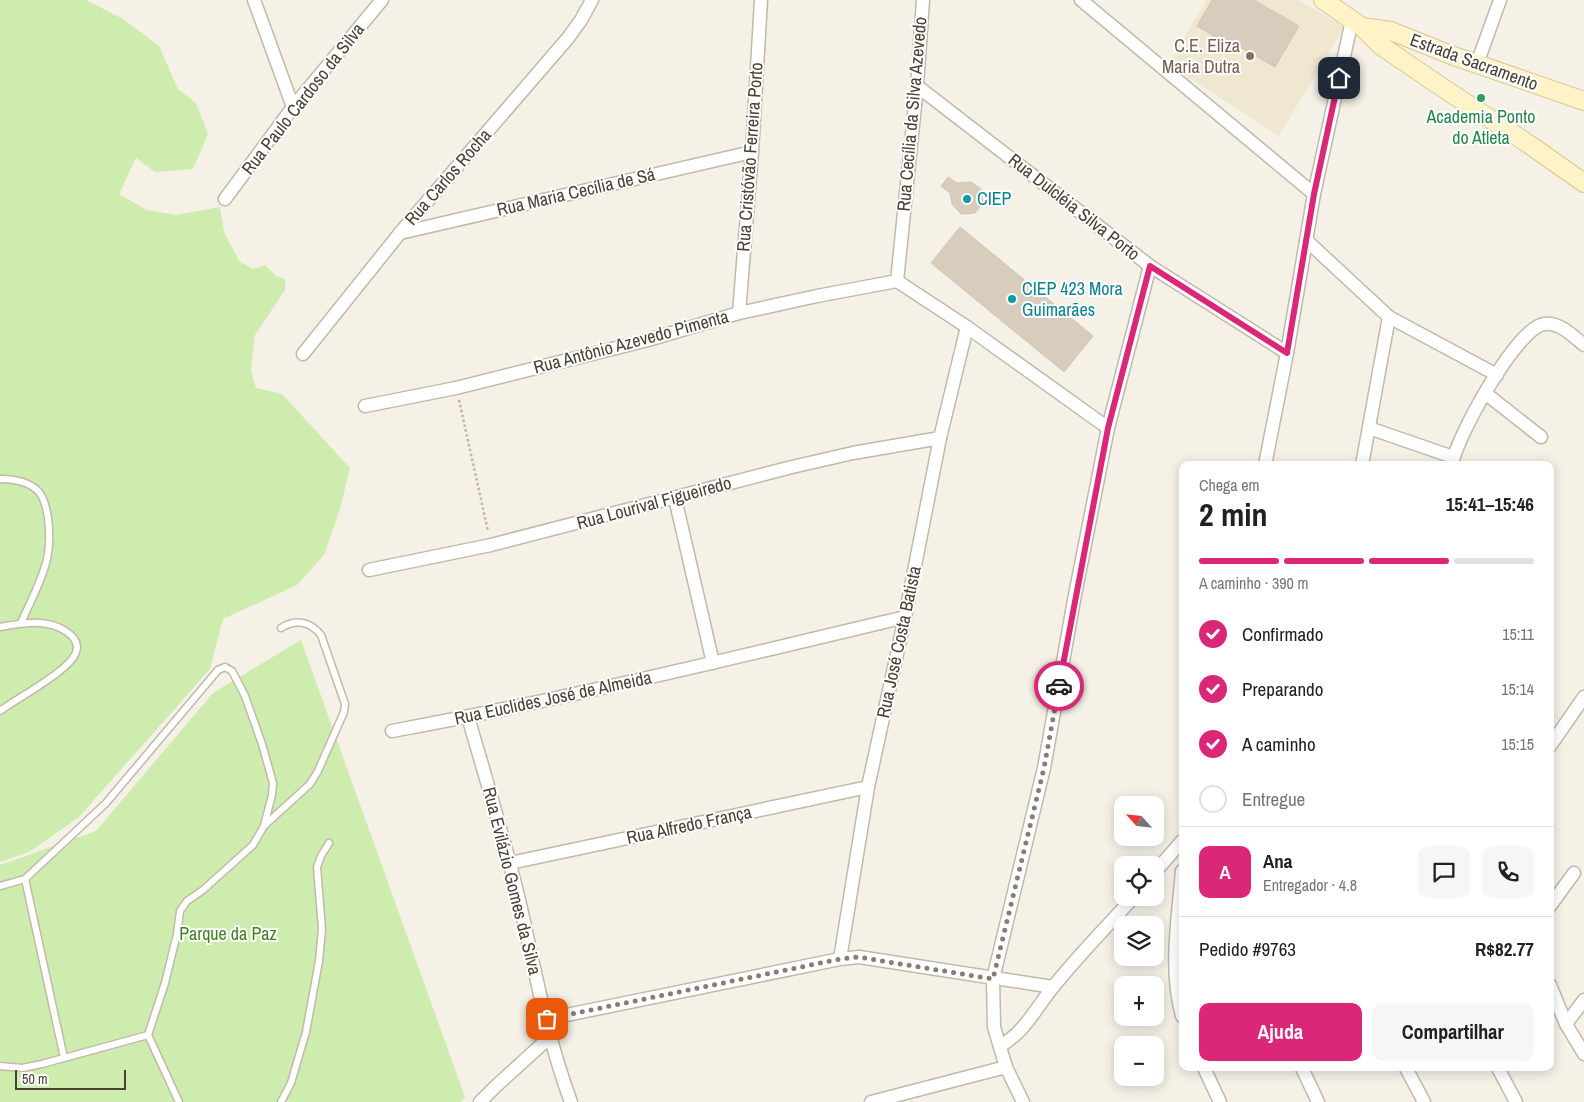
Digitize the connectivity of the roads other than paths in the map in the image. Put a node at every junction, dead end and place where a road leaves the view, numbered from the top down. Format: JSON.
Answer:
{"nodes":[{"id":1,"x":254,"y":0,"type":"edge"},
{"id":2,"x":382,"y":0,"type":"edge"},
{"id":3,"x":592,"y":0,"type":"edge"},
{"id":4,"x":760,"y":0,"type":"edge"},
{"id":5,"x":923,"y":0,"type":"edge"},
{"id":6,"x":1081,"y":0,"type":"edge"},
{"id":7,"x":1323,"y":0,"type":"edge"},
{"id":8,"x":1500,"y":0,"type":"edge"},
{"id":9,"x":1357,"y":24,"type":"junction"},
{"id":10,"x":1477,"y":64,"type":"junction"},
{"id":11,"x":917,"y":86,"type":"junction"},
{"id":12,"x":1584,"y":101,"type":"edge"},
{"id":13,"x":292,"y":107,"type":"junction"},
{"id":14,"x":752,"y":152,"type":"junction"},
{"id":15,"x":1584,"y":183,"type":"edge"},
{"id":16,"x":1314,"y":194,"type":"junction"},
{"id":17,"x":225,"y":199,"type":"dead end"},
{"id":18,"x":400,"y":233,"type":"junction"},
{"id":19,"x":1306,"y":240,"type":"junction"},
{"id":20,"x":1150,"y":266,"type":"junction"},
{"id":21,"x":897,"y":281,"type":"junction"},
{"id":22,"x":739,"y":313,"type":"junction"},
{"id":23,"x":1389,"y":317,"type":"junction"},
{"id":24,"x":967,"y":328,"type":"junction"},
{"id":25,"x":1584,"y":345,"type":"edge"},
{"id":26,"x":1287,"y":353,"type":"junction"},
{"id":27,"x":303,"y":354,"type":"dead end"},
{"id":28,"x":1497,"y":375,"type":"junction"},
{"id":29,"x":1486,"y":393,"type":"junction"},
{"id":30,"x":365,"y":406,"type":"dead end"},
{"id":31,"x":1108,"y":428,"type":"junction"},
{"id":32,"x":1369,"y":428,"type":"junction"},
{"id":33,"x":1542,"y":437,"type":"dead end"},
{"id":34,"x":940,"y":438,"type":"junction"},
{"id":35,"x":1266,"y":461,"type":"edge"},
{"id":36,"x":1363,"y":461,"type":"edge"},
{"id":37,"x":1452,"y":461,"type":"edge"},
{"id":38,"x":0,"y":479,"type":"edge"},
{"id":39,"x":675,"y":498,"type":"junction"},
{"id":40,"x":369,"y":570,"type":"dead end"},
{"id":41,"x":904,"y":617,"type":"junction"},
{"id":42,"x":21,"y":623,"type":"junction"},
{"id":43,"x":0,"y":627,"type":"edge"},
{"id":44,"x":281,"y":628,"type":"dead end"},
{"id":45,"x":713,"y":663,"type":"junction"},
{"id":46,"x":1584,"y":697,"type":"edge"},
{"id":47,"x":0,"y":711,"type":"edge"},
{"id":48,"x":468,"y":717,"type":"junction"},
{"id":49,"x":392,"y":731,"type":"dead end"},
{"id":50,"x":1554,"y":740,"type":"edge"},
{"id":51,"x":868,"y":786,"type":"junction"},
{"id":52,"x":264,"y":826,"type":"junction"},
{"id":53,"x":329,"y":843,"type":"dead end"},
{"id":54,"x":1179,"y":844,"type":"edge"},
{"id":55,"x":1164,"y":862,"type":"edge"},
{"id":56,"x":510,"y":863,"type":"junction"},
{"id":57,"x":1574,"y":873,"type":"dead end"},
{"id":58,"x":25,"y":878,"type":"junction"},
{"id":59,"x":0,"y":886,"type":"edge"},
{"id":60,"x":1554,"y":900,"type":"edge"},
{"id":61,"x":1126,"y":906,"type":"edge"},
{"id":62,"x":1179,"y":909,"type":"edge"},
{"id":63,"x":840,"y":959,"type":"junction"},
{"id":64,"x":993,"y":979,"type":"junction"},
{"id":65,"x":1053,"y":987,"type":"junction"},
{"id":66,"x":1554,"y":995,"type":"edge"},
{"id":67,"x":1584,"y":1000,"type":"edge"},
{"id":68,"x":1179,"y":1005,"type":"edge"},
{"id":69,"x":547,"y":1019,"type":"junction"},
{"id":70,"x":1566,"y":1024,"type":"junction"},
{"id":71,"x":148,"y":1035,"type":"junction"},
{"id":72,"x":550,"y":1037,"type":"junction"},
{"id":73,"x":1000,"y":1046,"type":"junction"},
{"id":74,"x":1584,"y":1054,"type":"edge"},
{"id":75,"x":64,"y":1058,"type":"junction"},
{"id":76,"x":0,"y":1066,"type":"edge"},
{"id":77,"x":1006,"y":1067,"type":"junction"},
{"id":78,"x":1205,"y":1071,"type":"edge"},
{"id":79,"x":1303,"y":1071,"type":"edge"},
{"id":80,"x":1408,"y":1071,"type":"edge"},
{"id":81,"x":1500,"y":1071,"type":"edge"},
{"id":82,"x":892,"y":1099,"type":"edge"},
{"id":83,"x":179,"y":1102,"type":"edge"},
{"id":84,"x":281,"y":1102,"type":"edge"},
{"id":85,"x":480,"y":1102,"type":"edge"},
{"id":86,"x":571,"y":1102,"type":"edge"},
{"id":87,"x":871,"y":1102,"type":"edge"},
{"id":88,"x":1023,"y":1102,"type":"edge"},
{"id":89,"x":1220,"y":1102,"type":"edge"},
{"id":90,"x":1318,"y":1102,"type":"edge"},
{"id":91,"x":1424,"y":1102,"type":"edge"},
{"id":92,"x":1516,"y":1102,"type":"edge"}],
"edges":[{"from":1,"to":13,"type":"street"},
{"from":2,"to":13,"type":"street","name":"Rua Paulo Cardoso da Silva"},
{"from":3,"to":18,"type":"street","name":"Rua Carlos Rocha"},
{"from":4,"to":14,"type":"street","name":"Rua Cristóvão Ferreira Porto"},
{"from":5,"to":11,"type":"street","name":"Rua Cecília da Silva Azevedo"},
{"from":6,"to":16,"type":"street"},
{"from":7,"to":9,"type":"main road","name":"Estrada Sacramento"},
{"from":8,"to":10,"type":"street"},
{"from":9,"to":10,"type":"main road","name":"Estrada Sacramento"},
{"from":9,"to":15,"type":"main road","name":"Estrada Sacramento"},
{"from":9,"to":16,"type":"street"},
{"from":10,"to":12,"type":"main road","name":"Estrada Sacramento"},
{"from":11,"to":20,"type":"street","name":"Rua Dulcléia Silva Porto"},
{"from":11,"to":21,"type":"street","name":"Rua Cecília da Silva Azevedo"},
{"from":13,"to":17,"type":"street","name":"Rua Paulo Cardoso da Silva"},
{"from":14,"to":18,"type":"street","name":"Rua Maria Cecília de Sá"},
{"from":14,"to":22,"type":"street","name":"Rua Cristóvão Ferreira Porto"},
{"from":16,"to":19,"type":"street"},
{"from":18,"to":27,"type":"street","name":"Rua Carlos Rocha"},
{"from":19,"to":23,"type":"street"},
{"from":19,"to":26,"type":"street"},
{"from":20,"to":26,"type":"street","name":"Rua Dulcléia Silva Porto"},
{"from":20,"to":31,"type":"street"},
{"from":21,"to":22,"type":"street","name":"Rua Antônio Azevedo Pimenta"},
{"from":21,"to":24,"type":"street"},
{"from":22,"to":30,"type":"street","name":"Rua Antônio Azevedo Pimenta"},
{"from":23,"to":28,"type":"street"},
{"from":23,"to":32,"type":"street"},
{"from":24,"to":31,"type":"street"},
{"from":24,"to":34,"type":"street","name":"Rua José Costa Batista"},
{"from":25,"to":28,"type":"street"},
{"from":26,"to":35,"type":"street"},
{"from":28,"to":29,"type":"street"},
{"from":29,"to":33,"type":"street"},
{"from":29,"to":37,"type":"street"},
{"from":31,"to":64,"type":"street"},
{"from":32,"to":36,"type":"street"},
{"from":32,"to":37,"type":"street"},
{"from":34,"to":39,"type":"street","name":"Rua Lourival Figueiredo"},
{"from":34,"to":41,"type":"street","name":"Rua José Costa Batista"},
{"from":38,"to":42,"type":"lane"},
{"from":39,"to":40,"type":"street","name":"Rua Lourival Figueiredo"},
{"from":39,"to":45,"type":"street"},
{"from":41,"to":45,"type":"street","name":"Rua Euclides José de Almeida"},
{"from":41,"to":51,"type":"street","name":"Rua José Costa Batista"},
{"from":42,"to":43,"type":"lane"},
{"from":42,"to":47,"type":"lane"},
{"from":44,"to":52,"type":"lane"},
{"from":45,"to":48,"type":"street","name":"Rua Euclides José de Almeida"},
{"from":46,"to":50,"type":"street"},
{"from":48,"to":49,"type":"street","name":"Rua Euclides José de Almeida"},
{"from":48,"to":56,"type":"street","name":"Rua Evilázio Gomes da Silva"},
{"from":51,"to":56,"type":"street","name":"Rua Alfredo França"},
{"from":51,"to":63,"type":"street","name":"Rua José Costa Batista"},
{"from":52,"to":58,"type":"lane"},
{"from":52,"to":71,"type":"lane"},
{"from":53,"to":84,"type":"lane"},
{"from":54,"to":55,"type":"street"},
{"from":56,"to":69,"type":"street","name":"Rua Evilázio Gomes da Silva"},
{"from":57,"to":60,"type":"street"},
{"from":58,"to":59,"type":"lane"},
{"from":58,"to":75,"type":"lane"},
{"from":61,"to":65,"type":"street"},
{"from":62,"to":68,"type":"street"},
{"from":63,"to":64,"type":"street"},
{"from":63,"to":69,"type":"street"},
{"from":64,"to":65,"type":"street"},
{"from":64,"to":73,"type":"street"},
{"from":65,"to":73,"type":"street"},
{"from":66,"to":70,"type":"street"},
{"from":67,"to":70,"type":"street"},
{"from":69,"to":72,"type":"street","name":"Rua Evilázio Gomes da Silva"},
{"from":70,"to":74,"type":"street"},
{"from":71,"to":75,"type":"lane"},
{"from":71,"to":83,"type":"lane"},
{"from":72,"to":85,"type":"street"},
{"from":72,"to":86,"type":"street","name":"Rua Evilázio Gomes da Silva"},
{"from":73,"to":77,"type":"street"},
{"from":75,"to":76,"type":"lane"},
{"from":77,"to":82,"type":"street"},
{"from":77,"to":88,"type":"street"},
{"from":78,"to":89,"type":"street"},
{"from":79,"to":90,"type":"street"},
{"from":80,"to":91,"type":"street"},
{"from":81,"to":92,"type":"street"},
{"from":82,"to":87,"type":"street"}]}
